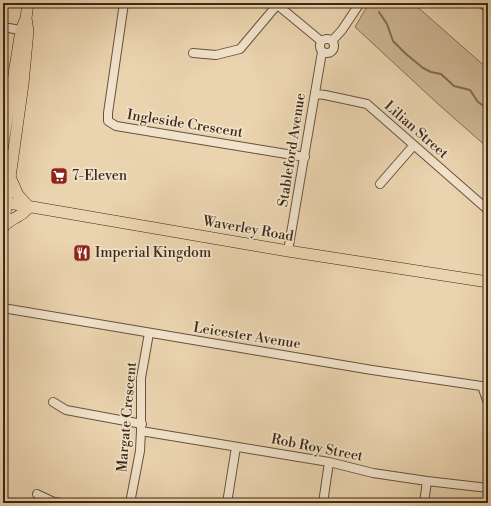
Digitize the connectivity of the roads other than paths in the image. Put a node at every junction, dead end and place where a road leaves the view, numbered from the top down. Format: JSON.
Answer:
{"nodes":[{"id":1,"x":28,"y":3,"type":"edge"},
{"id":2,"x":124,"y":3,"type":"edge"},
{"id":3,"x":360,"y":3,"type":"edge"},
{"id":4,"x":481,"y":3,"type":"edge"},
{"id":5,"x":276,"y":4,"type":"edge"},
{"id":6,"x":488,"y":8,"type":"edge"},
{"id":7,"x":3,"y":27,"type":"edge"},
{"id":8,"x":24,"y":31,"type":"junction"},
{"id":9,"x":321,"y":41,"type":"junction"},
{"id":10,"x":332,"y":41,"type":"junction"},
{"id":11,"x":322,"y":52,"type":"junction"},
{"id":12,"x":193,"y":53,"type":"dead end"},
{"id":13,"x":315,"y":94,"type":"junction"},
{"id":14,"x":7,"y":143,"type":"edge"},
{"id":15,"x":414,"y":145,"type":"junction"},
{"id":16,"x":305,"y":157,"type":"junction"},
{"id":17,"x":10,"y":177,"type":"junction"},
{"id":18,"x":380,"y":184,"type":"dead end"},
{"id":19,"x":5,"y":202,"type":"edge"},
{"id":20,"x":29,"y":207,"type":"junction"},
{"id":21,"x":488,"y":210,"type":"edge"},
{"id":22,"x":3,"y":227,"type":"edge"},
{"id":23,"x":288,"y":251,"type":"junction"},
{"id":24,"x":488,"y":282,"type":"edge"},
{"id":25,"x":3,"y":308,"type":"edge"},
{"id":26,"x":149,"y":333,"type":"junction"},
{"id":27,"x":485,"y":387,"type":"edge"},
{"id":28,"x":53,"y":402,"type":"dead end"},
{"id":29,"x":488,"y":403,"type":"edge"},
{"id":30,"x":142,"y":427,"type":"junction"},
{"id":31,"x":236,"y":447,"type":"junction"},
{"id":32,"x":329,"y":462,"type":"junction"},
{"id":33,"x":427,"y":481,"type":"junction"},
{"id":34,"x":488,"y":488,"type":"edge"},
{"id":35,"x":37,"y":494,"type":"dead end"},
{"id":36,"x":61,"y":503,"type":"edge"},
{"id":37,"x":130,"y":503,"type":"edge"},
{"id":38,"x":227,"y":503,"type":"edge"},
{"id":39,"x":323,"y":503,"type":"edge"},
{"id":40,"x":424,"y":503,"type":"edge"}],
"edges":[{"from":1,"to":8,"type":"main road"},
{"from":2,"to":16,"type":"street","name":"Ingleside Crescent"},
{"from":3,"to":10,"type":"street"},
{"from":4,"to":6,"type":"street"},
{"from":5,"to":9,"type":"street"},
{"from":5,"to":12,"type":"street"},
{"from":7,"to":8,"type":"street"},
{"from":8,"to":14,"type":"main road"},
{"from":9,"to":10,"type":"street"},
{"from":9,"to":11,"type":"street"},
{"from":10,"to":11,"type":"street"},
{"from":11,"to":13,"type":"street","name":"Stableford Avenue"},
{"from":13,"to":15,"type":"street","name":"Lilian Street"},
{"from":13,"to":16,"type":"street","name":"Stableford Avenue"},
{"from":14,"to":17,"type":"main road"},
{"from":15,"to":18,"type":"street"},
{"from":15,"to":21,"type":"street","name":"Lilian Street"},
{"from":16,"to":23,"type":"street","name":"Stableford Avenue"},
{"from":17,"to":19,"type":"main road"},
{"from":17,"to":20,"type":"main road"},
{"from":19,"to":20,"type":"main road","name":"Waverley Road"},
{"from":19,"to":22,"type":"main road"},
{"from":20,"to":22,"type":"main road"},
{"from":20,"to":23,"type":"main road","name":"Waverley Road"},
{"from":23,"to":24,"type":"main road","name":"Waverley Road"},
{"from":25,"to":26,"type":"street","name":"Leicester Avenue"},
{"from":26,"to":27,"type":"street","name":"Leicester Avenue"},
{"from":26,"to":30,"type":"street","name":"Margate Crescent"},
{"from":27,"to":29,"type":"street"},
{"from":28,"to":30,"type":"street","name":"Rob Roy Street"},
{"from":30,"to":31,"type":"street","name":"Rob Roy Street"},
{"from":30,"to":37,"type":"street","name":"Margate Crescent"},
{"from":31,"to":32,"type":"street","name":"Rob Roy Street"},
{"from":31,"to":38,"type":"street"},
{"from":32,"to":33,"type":"street","name":"Rob Roy Street"},
{"from":32,"to":39,"type":"street"},
{"from":33,"to":34,"type":"street","name":"Rob Roy Street"},
{"from":33,"to":40,"type":"street"},
{"from":35,"to":36,"type":"street"}]}
